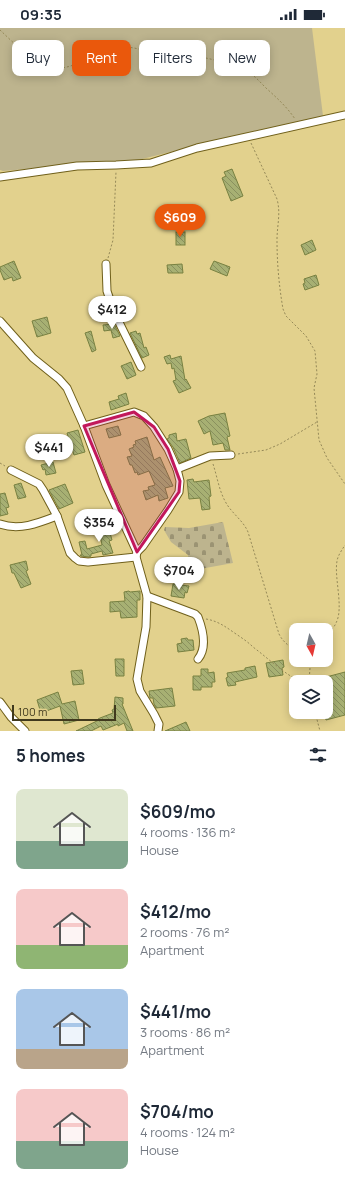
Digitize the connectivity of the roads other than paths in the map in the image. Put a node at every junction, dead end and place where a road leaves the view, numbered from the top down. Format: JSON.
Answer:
{"nodes":[{"id":1,"x":345,"y":115,"type":"edge"},
{"id":2,"x":0,"y":177,"type":"edge"},
{"id":3,"x":106,"y":264,"type":"road end"},
{"id":4,"x":0,"y":321,"type":"edge"},
{"id":5,"x":142,"y":367,"type":"dead end"},
{"id":6,"x":84,"y":426,"type":"junction"},
{"id":7,"x":231,"y":455,"type":"road end"},
{"id":8,"x":177,"y":469,"type":"junction"},
{"id":9,"x":11,"y":470,"type":"dead end"},
{"id":10,"x":57,"y":516,"type":"junction"},
{"id":11,"x":0,"y":524,"type":"edge"},
{"id":12,"x":137,"y":554,"type":"junction"},
{"id":13,"x":147,"y":596,"type":"junction"},
{"id":14,"x":198,"y":660,"type":"dead end"},
{"id":15,"x":0,"y":702,"type":"edge"},
{"id":16,"x":24,"y":731,"type":"edge"},
{"id":17,"x":158,"y":731,"type":"edge"}],
"edges":[{"from":1,"to":2,"type":"street"},
{"from":3,"to":5,"type":"street"},
{"from":4,"to":6,"type":"street"},
{"from":6,"to":8,"type":"street"},
{"from":6,"to":12,"type":"street"},
{"from":7,"to":8,"type":"street"},
{"from":8,"to":12,"type":"street"},
{"from":9,"to":10,"type":"street"},
{"from":10,"to":11,"type":"street"},
{"from":10,"to":12,"type":"street"},
{"from":12,"to":13,"type":"street"},
{"from":13,"to":14,"type":"street"},
{"from":13,"to":17,"type":"street"},
{"from":15,"to":16,"type":"street"}]}
